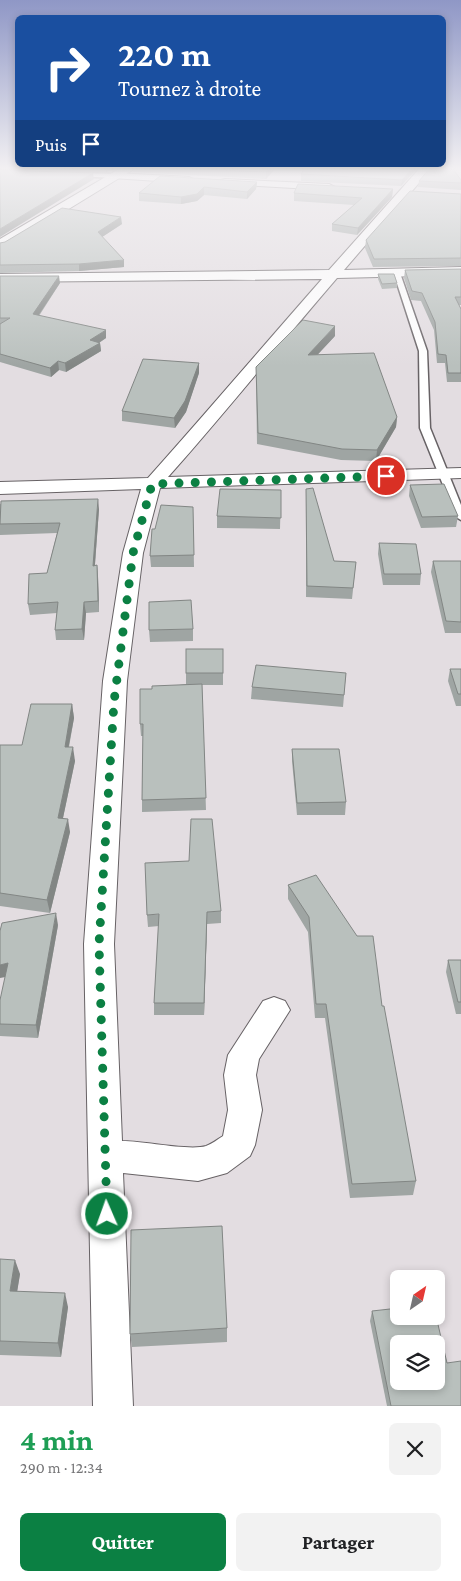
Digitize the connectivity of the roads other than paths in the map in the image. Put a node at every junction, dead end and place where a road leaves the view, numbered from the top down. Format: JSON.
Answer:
{"nodes":[{"id":1,"x":16,"y":235,"type":"edge"},
{"id":2,"x":368,"y":235,"type":"edge"},
{"id":3,"x":0,"y":244,"type":"edge"},
{"id":4,"x":461,"y":272,"type":"edge"},
{"id":5,"x":396,"y":273,"type":"junction"},
{"id":6,"x":335,"y":274,"type":"junction"},
{"id":7,"x":0,"y":278,"type":"edge"},
{"id":8,"x":453,"y":474,"type":"edge"},
{"id":9,"x":152,"y":484,"type":"junction"},
{"id":10,"x":0,"y":488,"type":"edge"},
{"id":11,"x":461,"y":517,"type":"edge"},
{"id":12,"x":274,"y":1010,"type":"dead end"},
{"id":13,"x":106,"y":1157,"type":"junction"},
{"id":14,"x":113,"y":1406,"type":"edge"}],
"edges":[{"from":1,"to":3,"type":"highway"},
{"from":2,"to":6,"type":"street"},
{"from":4,"to":5,"type":"street"},
{"from":5,"to":6,"type":"street"},
{"from":5,"to":8,"type":"lane"},
{"from":6,"to":7,"type":"street"},
{"from":6,"to":9,"type":"street"},
{"from":8,"to":9,"type":"street"},
{"from":8,"to":11,"type":"lane"},
{"from":9,"to":10,"type":"street"},
{"from":9,"to":13,"type":"street"},
{"from":12,"to":13,"type":"street"},
{"from":13,"to":14,"type":"street"}]}
